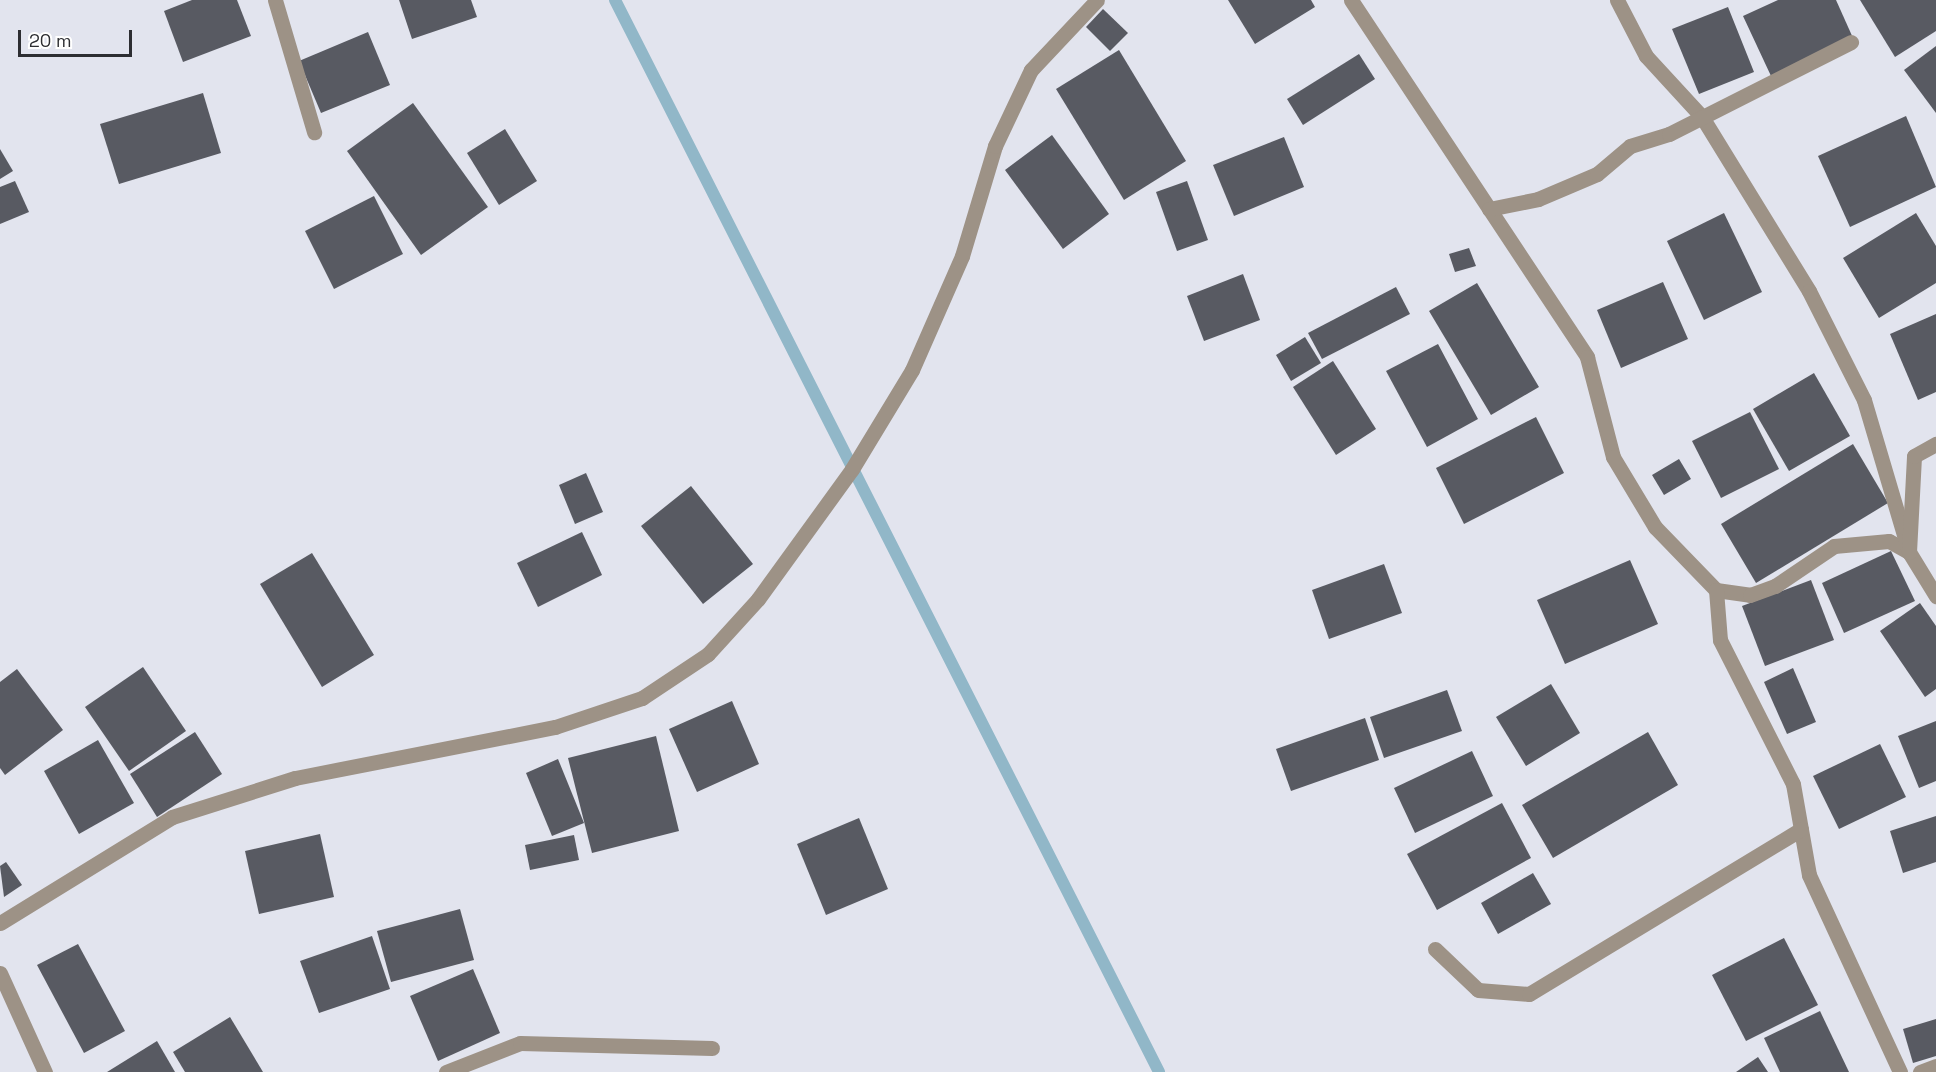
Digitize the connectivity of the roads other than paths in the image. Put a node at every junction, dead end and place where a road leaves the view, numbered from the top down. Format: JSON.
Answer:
{"nodes":[{"id":1,"x":275,"y":0,"type":"edge"},
{"id":2,"x":1097,"y":0,"type":"edge"},
{"id":3,"x":1351,"y":0,"type":"edge"},
{"id":4,"x":1617,"y":0,"type":"edge"},
{"id":5,"x":1851,"y":42,"type":"dead end"},
{"id":6,"x":1702,"y":117,"type":"junction"},
{"id":7,"x":314,"y":132,"type":"dead end"},
{"id":8,"x":1489,"y":209,"type":"junction"},
{"id":9,"x":1936,"y":444,"type":"edge"},
{"id":10,"x":1909,"y":552,"type":"junction"},
{"id":11,"x":1716,"y":590,"type":"junction"},
{"id":12,"x":1936,"y":596,"type":"edge"},
{"id":13,"x":1801,"y":829,"type":"junction"},
{"id":14,"x":0,"y":923,"type":"edge"},
{"id":15,"x":1435,"y":949,"type":"dead end"},
{"id":16,"x":0,"y":973,"type":"edge"},
{"id":17,"x":712,"y":1048,"type":"dead end"},
{"id":18,"x":1936,"y":1066,"type":"edge"},
{"id":19,"x":45,"y":1072,"type":"edge"},
{"id":20,"x":447,"y":1072,"type":"edge"},
{"id":21,"x":1899,"y":1072,"type":"edge"},
{"id":22,"x":1920,"y":1072,"type":"edge"}],
"edges":[{"from":1,"to":7,"type":"street"},
{"from":2,"to":14,"type":"street"},
{"from":3,"to":8,"type":"street"},
{"from":4,"to":6,"type":"street"},
{"from":5,"to":6,"type":"street"},
{"from":6,"to":8,"type":"street"},
{"from":6,"to":10,"type":"street"},
{"from":8,"to":11,"type":"street"},
{"from":9,"to":10,"type":"street"},
{"from":10,"to":11,"type":"street"},
{"from":10,"to":12,"type":"street"},
{"from":11,"to":13,"type":"street"},
{"from":13,"to":15,"type":"street"},
{"from":13,"to":21,"type":"street"},
{"from":16,"to":19,"type":"street"},
{"from":17,"to":20,"type":"street"},
{"from":18,"to":22,"type":"street"}]}
